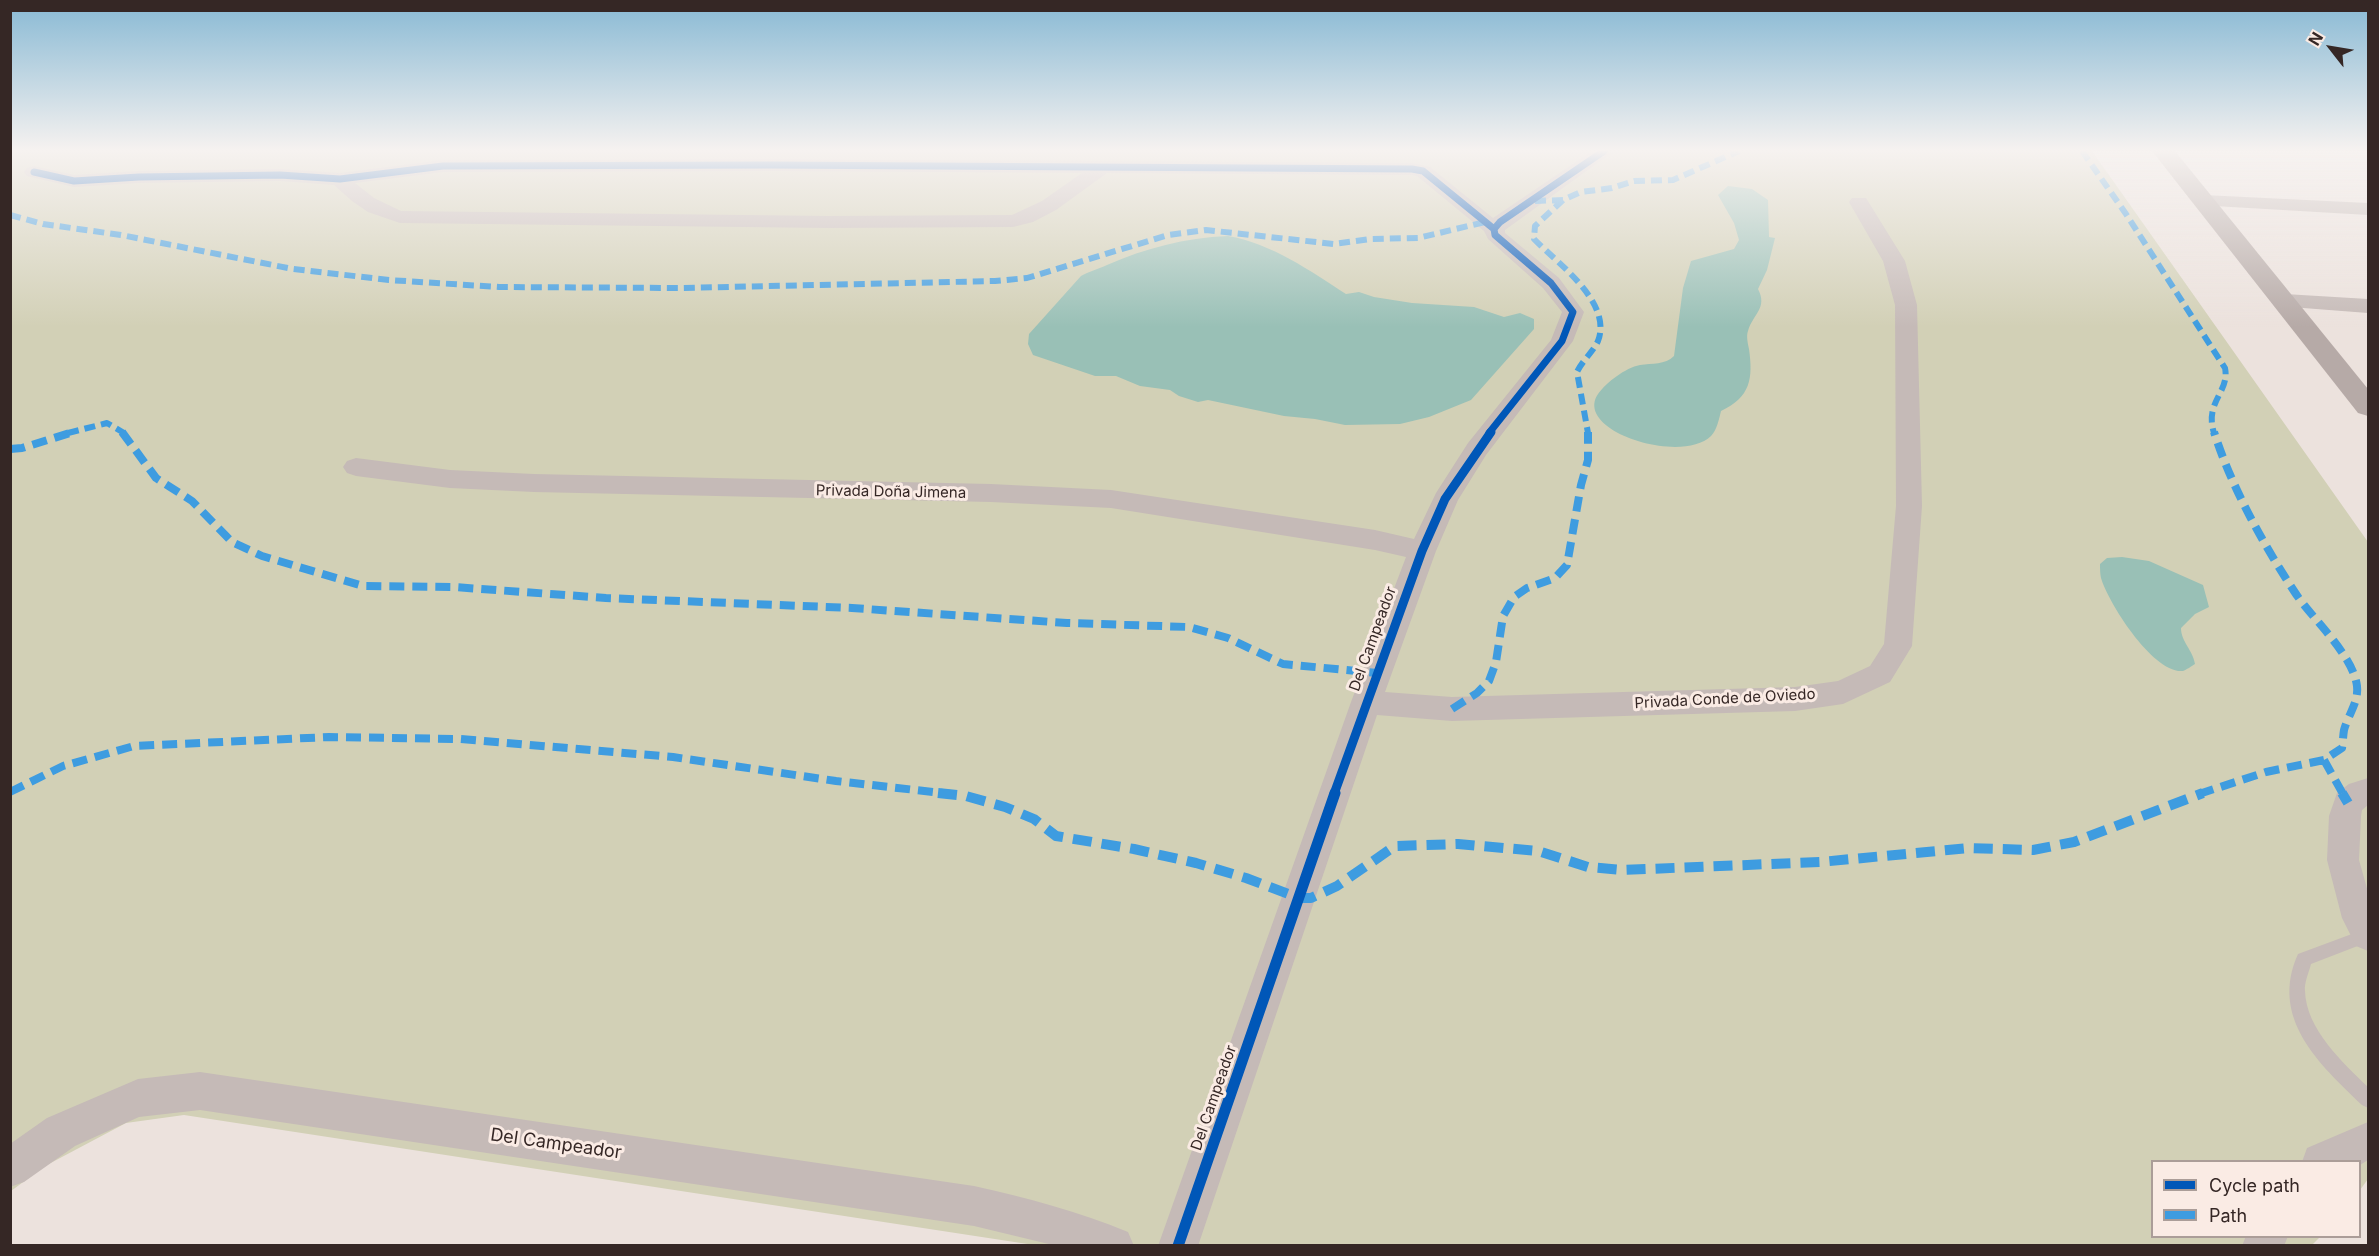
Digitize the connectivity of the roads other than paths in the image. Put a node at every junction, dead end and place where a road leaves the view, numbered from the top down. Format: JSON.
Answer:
{"nodes":[{"id":1,"x":382,"y":210,"type":"edge"},
{"id":2,"x":1041,"y":210,"type":"edge"},
{"id":3,"x":1469,"y":210,"type":"edge"},
{"id":4,"x":1519,"y":210,"type":"edge"},
{"id":5,"x":1864,"y":210,"type":"edge"},
{"id":6,"x":2211,"y":210,"type":"edge"},
{"id":7,"x":1494,"y":229,"type":"junction"},
{"id":8,"x":2285,"y":301,"type":"junction"},
{"id":9,"x":2368,"y":306,"type":"edge"},
{"id":10,"x":2368,"y":407,"type":"edge"},
{"id":11,"x":356,"y":467,"type":"dead end"},
{"id":12,"x":1422,"y":551,"type":"junction"},
{"id":13,"x":1366,"y":702,"type":"junction"},
{"id":14,"x":2368,"y":791,"type":"edge"},
{"id":15,"x":2368,"y":934,"type":"edge"},
{"id":16,"x":2368,"y":1099,"type":"edge"},
{"id":17,"x":2368,"y":1141,"type":"edge"},
{"id":18,"x":2323,"y":1160,"type":"edge"},
{"id":19,"x":10,"y":1168,"type":"edge"},
{"id":20,"x":1114,"y":1245,"type":"edge"},
{"id":21,"x":1179,"y":1245,"type":"edge"}],
"edges":[{"from":1,"to":2,"type":"street"},
{"from":3,"to":7,"type":"street"},
{"from":4,"to":7,"type":"street"},
{"from":5,"to":13,"type":"street","name":"Privada Conde de Oviedo"},
{"from":6,"to":8,"type":"street"},
{"from":7,"to":12,"type":"street","name":"Del Campeador"},
{"from":8,"to":9,"type":"street"},
{"from":8,"to":10,"type":"street"},
{"from":11,"to":12,"type":"street","name":"Privada Doña Jimena"},
{"from":12,"to":13,"type":"street","name":"Del Campeador"},
{"from":13,"to":21,"type":"street","name":"Del Campeador"},
{"from":14,"to":15,"type":"street"},
{"from":15,"to":16,"type":"lane"},
{"from":17,"to":18,"type":"street"},
{"from":19,"to":20,"type":"street","name":"Del Campeador"}]}
